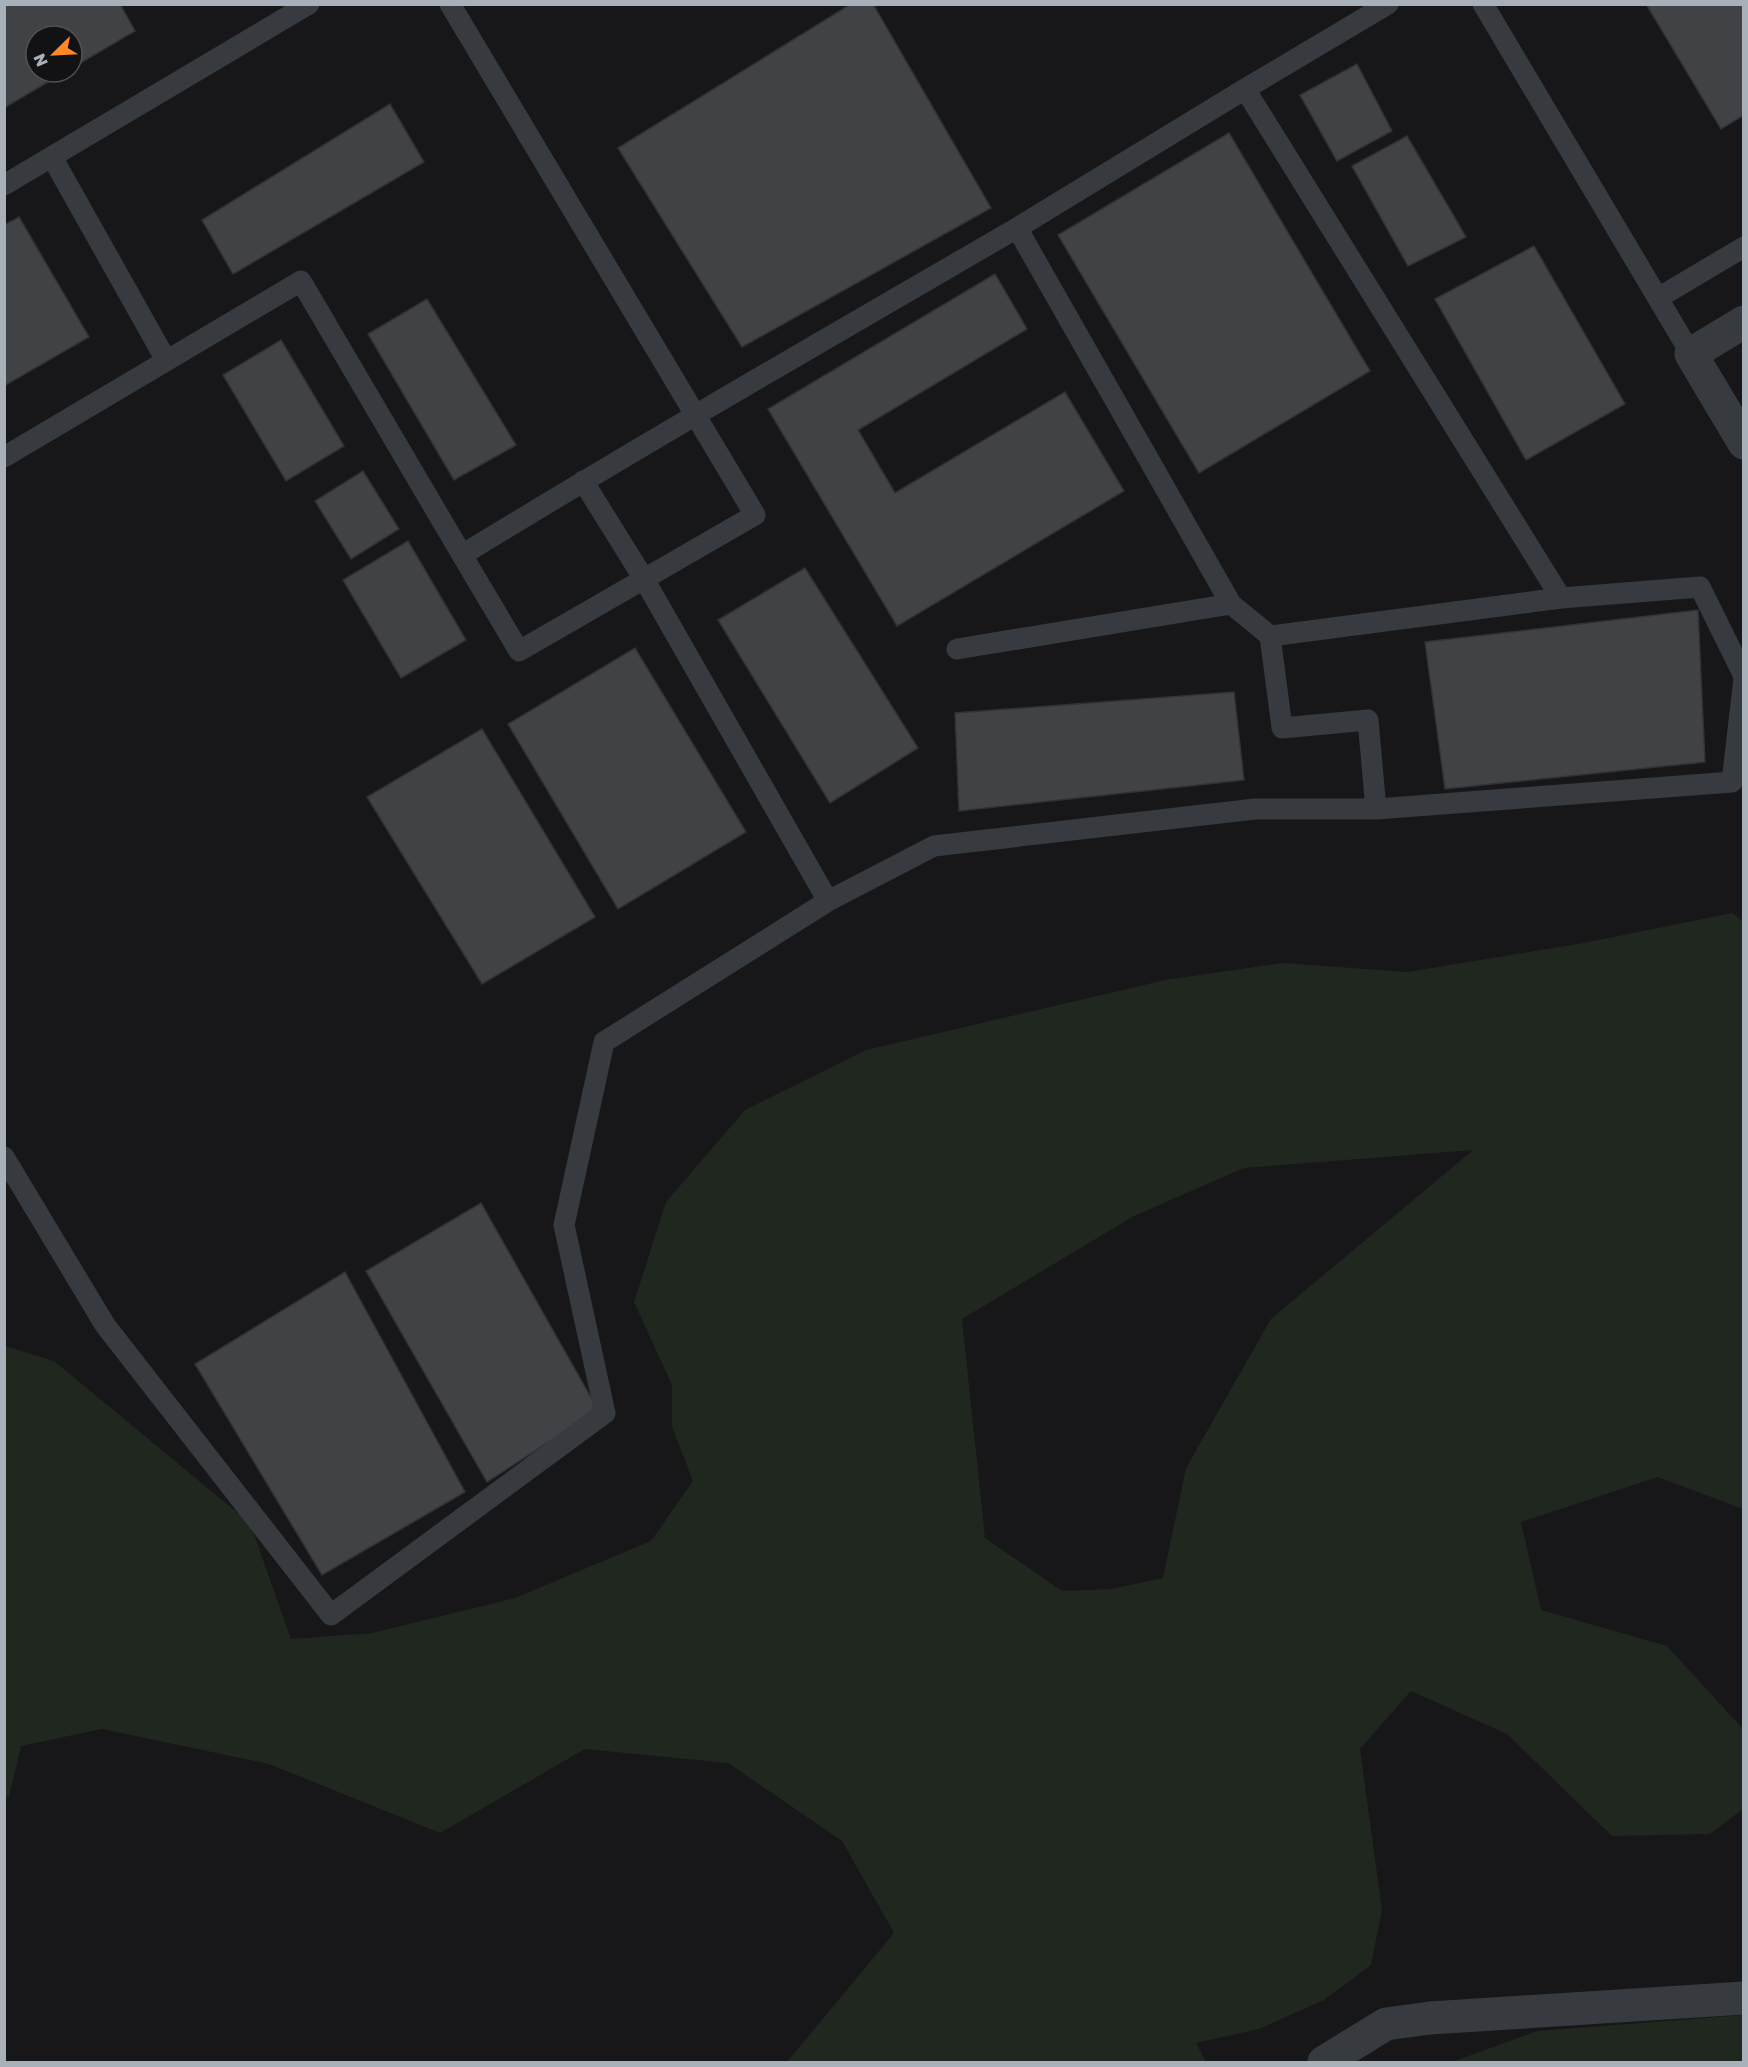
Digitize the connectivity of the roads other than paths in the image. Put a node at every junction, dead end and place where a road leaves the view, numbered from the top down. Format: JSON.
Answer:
{"nodes":[{"id":1,"x":309,"y":4,"type":"edge"},
{"id":2,"x":450,"y":4,"type":"edge"},
{"id":3,"x":1388,"y":4,"type":"edge"},
{"id":4,"x":1484,"y":4,"type":"edge"},
{"id":5,"x":1245,"y":89,"type":"junction"},
{"id":6,"x":52,"y":157,"type":"junction"},
{"id":7,"x":4,"y":185,"type":"edge"},
{"id":8,"x":1017,"y":228,"type":"junction"},
{"id":9,"x":1743,"y":247,"type":"edge"},
{"id":10,"x":1658,"y":298,"type":"junction"},
{"id":11,"x":1743,"y":322,"type":"edge"},
{"id":12,"x":1691,"y":354,"type":"junction"},
{"id":13,"x":166,"y":360,"type":"junction"},
{"id":14,"x":696,"y":414,"type":"junction"},
{"id":15,"x":1743,"y":443,"type":"edge"},
{"id":16,"x":4,"y":457,"type":"edge"},
{"id":17,"x":583,"y":481,"type":"junction"},
{"id":18,"x":462,"y":555,"type":"junction"},
{"id":19,"x":644,"y":579,"type":"junction"},
{"id":20,"x":1562,"y":598,"type":"junction"},
{"id":21,"x":1232,"y":604,"type":"junction"},
{"id":22,"x":1270,"y":636,"type":"junction"},
{"id":23,"x":957,"y":650,"type":"dead end"},
{"id":24,"x":1743,"y":677,"type":"edge"},
{"id":25,"x":1376,"y":809,"type":"junction"},
{"id":26,"x":828,"y":901,"type":"junction"},
{"id":27,"x":4,"y":1157,"type":"edge"},
{"id":28,"x":1743,"y":1998,"type":"edge"},
{"id":29,"x":1324,"y":2062,"type":"edge"}],
"edges":[{"from":1,"to":6,"type":"lane"},
{"from":2,"to":14,"type":"lane"},
{"from":3,"to":5,"type":"lane"},
{"from":4,"to":10,"type":"lane"},
{"from":5,"to":8,"type":"lane"},
{"from":5,"to":20,"type":"lane"},
{"from":6,"to":7,"type":"lane"},
{"from":6,"to":13,"type":"lane"},
{"from":8,"to":14,"type":"lane"},
{"from":8,"to":21,"type":"lane"},
{"from":9,"to":10,"type":"lane"},
{"from":10,"to":12,"type":"lane"},
{"from":11,"to":12,"type":"street"},
{"from":12,"to":15,"type":"street"},
{"from":13,"to":16,"type":"lane"},
{"from":13,"to":18,"type":"lane"},
{"from":14,"to":17,"type":"lane"},
{"from":14,"to":19,"type":"lane"},
{"from":17,"to":18,"type":"lane"},
{"from":17,"to":19,"type":"lane"},
{"from":18,"to":19,"type":"lane"},
{"from":19,"to":26,"type":"lane"},
{"from":20,"to":22,"type":"lane"},
{"from":20,"to":24,"type":"lane"},
{"from":21,"to":22,"type":"lane"},
{"from":21,"to":23,"type":"lane"},
{"from":22,"to":25,"type":"lane"},
{"from":24,"to":25,"type":"lane"},
{"from":25,"to":26,"type":"lane"},
{"from":26,"to":27,"type":"lane"},
{"from":28,"to":29,"type":"street"}]}
